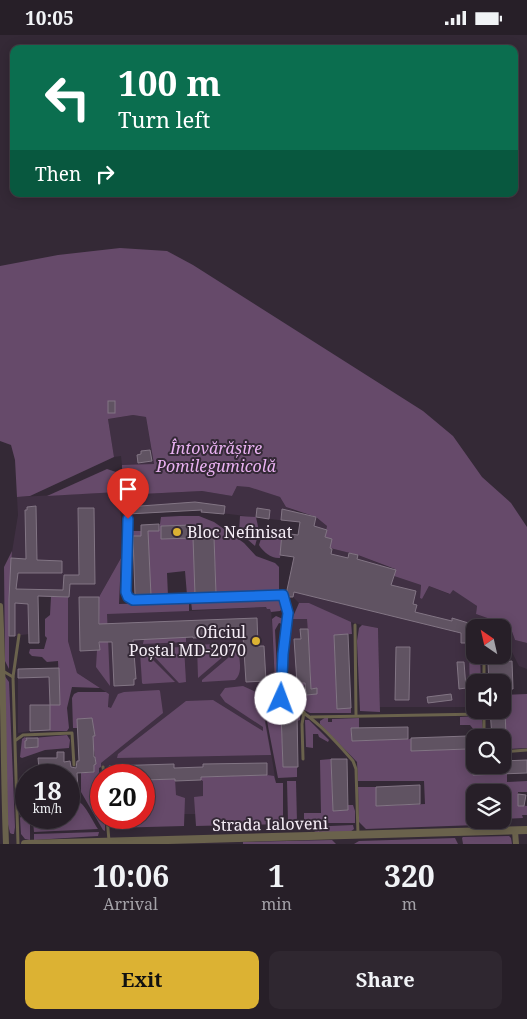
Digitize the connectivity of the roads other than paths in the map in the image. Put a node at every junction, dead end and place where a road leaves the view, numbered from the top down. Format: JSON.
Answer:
{"nodes":[{"id":1,"x":128,"y":519,"type":"dead end"},
{"id":2,"x":0,"y":606,"type":"edge"},
{"id":3,"x":355,"y":625,"type":"dead end"},
{"id":4,"x":19,"y":635,"type":"dead end"},
{"id":5,"x":4,"y":671,"type":"junction"},
{"id":6,"x":13,"y":677,"type":"junction"},
{"id":7,"x":466,"y":712,"type":"edge"},
{"id":8,"x":304,"y":713,"type":"junction"},
{"id":9,"x":356,"y":715,"type":"junction"},
{"id":10,"x":310,"y":717,"type":"junction"},
{"id":11,"x":15,"y":741,"type":"junction"},
{"id":12,"x":527,"y":750,"type":"edge"},
{"id":13,"x":511,"y":751,"type":"edge"},
{"id":14,"x":303,"y":759,"type":"dead end"},
{"id":15,"x":74,"y":764,"type":"edge"},
{"id":16,"x":108,"y":829,"type":"edge"},
{"id":17,"x":527,"y":830,"type":"edge"},
{"id":18,"x":515,"y":831,"type":"junction"},
{"id":19,"x":358,"y":835,"type":"junction"},
{"id":20,"x":109,"y":841,"type":"junction"},
{"id":21,"x":6,"y":844,"type":"edge"},
{"id":22,"x":18,"y":844,"type":"edge"},
{"id":23,"x":25,"y":844,"type":"edge"},
{"id":24,"x":516,"y":844,"type":"edge"}],
"edges":[{"from":1,"to":8,"type":"lane"},
{"from":2,"to":5,"type":"street"},
{"from":3,"to":9,"type":"lane"},
{"from":4,"to":6,"type":"lane"},
{"from":5,"to":6,"type":"lane"},
{"from":5,"to":21,"type":"street"},
{"from":6,"to":11,"type":"lane"},
{"from":7,"to":9,"type":"lane"},
{"from":8,"to":10,"type":"lane"},
{"from":8,"to":14,"type":"lane"},
{"from":9,"to":10,"type":"lane"},
{"from":10,"to":19,"type":"lane"},
{"from":11,"to":15,"type":"lane"},
{"from":11,"to":22,"type":"lane"},
{"from":12,"to":13,"type":"lane"},
{"from":16,"to":20,"type":"lane"},
{"from":17,"to":18,"type":"street","name":"Strada Ialoveni"},
{"from":18,"to":19,"type":"street","name":"Strada Ialoveni"},
{"from":18,"to":24,"type":"street"},
{"from":19,"to":20,"type":"street","name":"Strada Ialoveni"},
{"from":20,"to":23,"type":"street","name":"Strada Ialoveni"}]}
